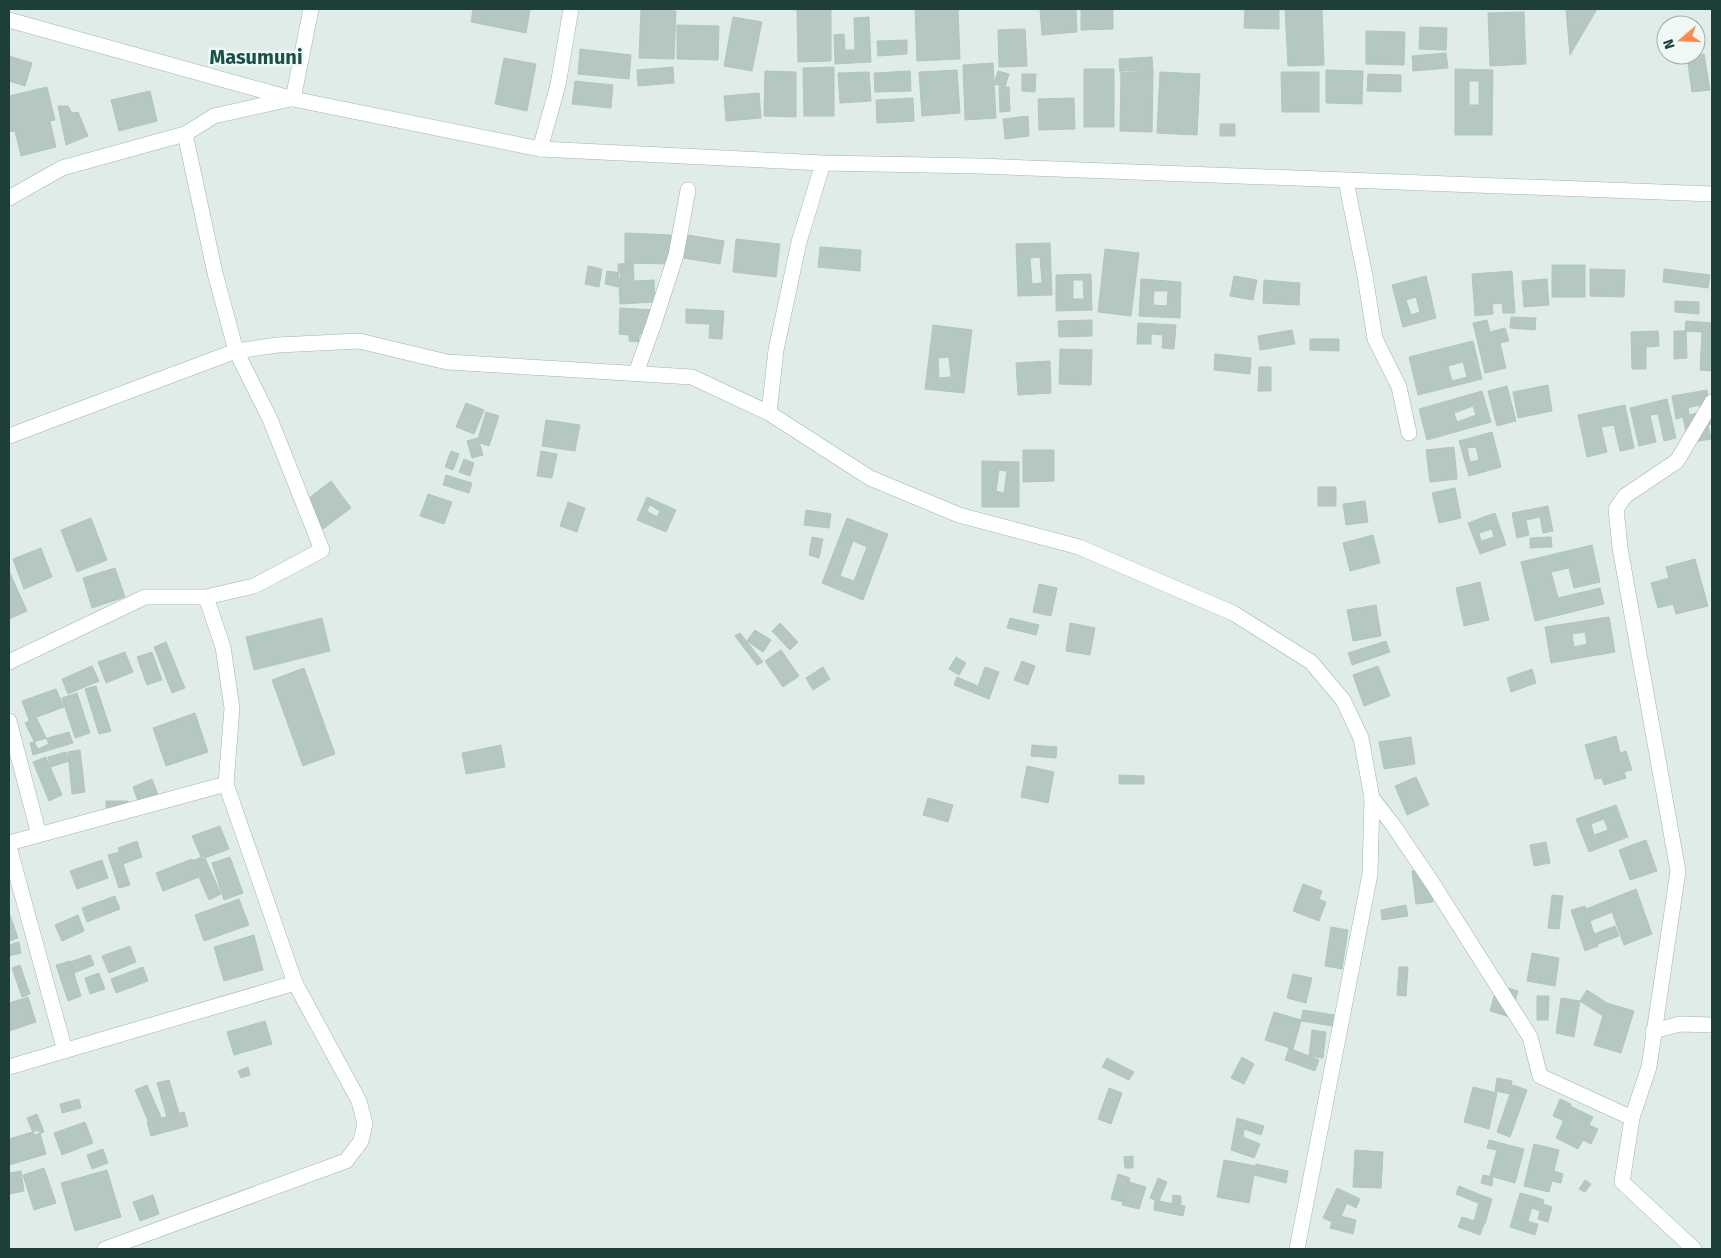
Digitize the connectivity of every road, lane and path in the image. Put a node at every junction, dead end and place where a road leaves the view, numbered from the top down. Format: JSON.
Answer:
{"nodes":[{"id":1,"x":311,"y":9,"type":"edge"},
{"id":2,"x":571,"y":9,"type":"edge"},
{"id":3,"x":9,"y":20,"type":"edge"},
{"id":4,"x":293,"y":99,"type":"junction"},
{"id":5,"x":185,"y":134,"type":"junction"},
{"id":6,"x":540,"y":149,"type":"junction"},
{"id":7,"x":823,"y":163,"type":"junction"},
{"id":8,"x":1346,"y":181,"type":"junction"},
{"id":9,"x":688,"y":190,"type":"dead end"},
{"id":10,"x":1712,"y":194,"type":"edge"},
{"id":11,"x":9,"y":198,"type":"edge"},
{"id":12,"x":236,"y":351,"type":"junction"},
{"id":13,"x":636,"y":373,"type":"junction"},
{"id":14,"x":1712,"y":402,"type":"edge"},
{"id":15,"x":769,"y":413,"type":"junction"},
{"id":16,"x":1409,"y":433,"type":"dead end"},
{"id":17,"x":9,"y":436,"type":"edge"},
{"id":18,"x":206,"y":597,"type":"junction"},
{"id":19,"x":9,"y":662,"type":"edge"},
{"id":20,"x":9,"y":722,"type":"edge"},
{"id":21,"x":226,"y":784,"type":"junction"},
{"id":22,"x":1372,"y":798,"type":"junction"},
{"id":23,"x":38,"y":834,"type":"junction"},
{"id":24,"x":9,"y":843,"type":"edge"},
{"id":25,"x":9,"y":848,"type":"edge"},
{"id":26,"x":295,"y":983,"type":"junction"},
{"id":27,"x":1712,"y":1025,"type":"edge"},
{"id":28,"x":1654,"y":1031,"type":"junction"},
{"id":29,"x":65,"y":1051,"type":"junction"},
{"id":30,"x":9,"y":1067,"type":"edge"},
{"id":31,"x":1632,"y":1118,"type":"junction"},
{"id":32,"x":105,"y":1249,"type":"edge"},
{"id":33,"x":1297,"y":1249,"type":"edge"},
{"id":34,"x":1694,"y":1249,"type":"edge"}],
"edges":[{"from":1,"to":4,"type":"street"},
{"from":2,"to":6,"type":"street"},
{"from":3,"to":4,"type":"street"},
{"from":4,"to":5,"type":"street"},
{"from":4,"to":6,"type":"street"},
{"from":5,"to":11,"type":"street"},
{"from":5,"to":12,"type":"street"},
{"from":6,"to":7,"type":"street"},
{"from":7,"to":8,"type":"street"},
{"from":7,"to":15,"type":"street"},
{"from":8,"to":10,"type":"street"},
{"from":8,"to":16,"type":"street"},
{"from":9,"to":13,"type":"street"},
{"from":12,"to":13,"type":"street"},
{"from":12,"to":17,"type":"street"},
{"from":12,"to":18,"type":"street"},
{"from":13,"to":15,"type":"street"},
{"from":14,"to":28,"type":"street"},
{"from":15,"to":22,"type":"street"},
{"from":18,"to":19,"type":"street"},
{"from":18,"to":21,"type":"street"},
{"from":20,"to":23,"type":"street"},
{"from":21,"to":23,"type":"street"},
{"from":21,"to":26,"type":"street"},
{"from":22,"to":31,"type":"street"},
{"from":22,"to":33,"type":"street"},
{"from":23,"to":24,"type":"street"},
{"from":25,"to":29,"type":"street"},
{"from":26,"to":29,"type":"street"},
{"from":26,"to":32,"type":"street"},
{"from":27,"to":28,"type":"street"},
{"from":28,"to":31,"type":"street"},
{"from":29,"to":30,"type":"street"},
{"from":31,"to":34,"type":"street"}]}
